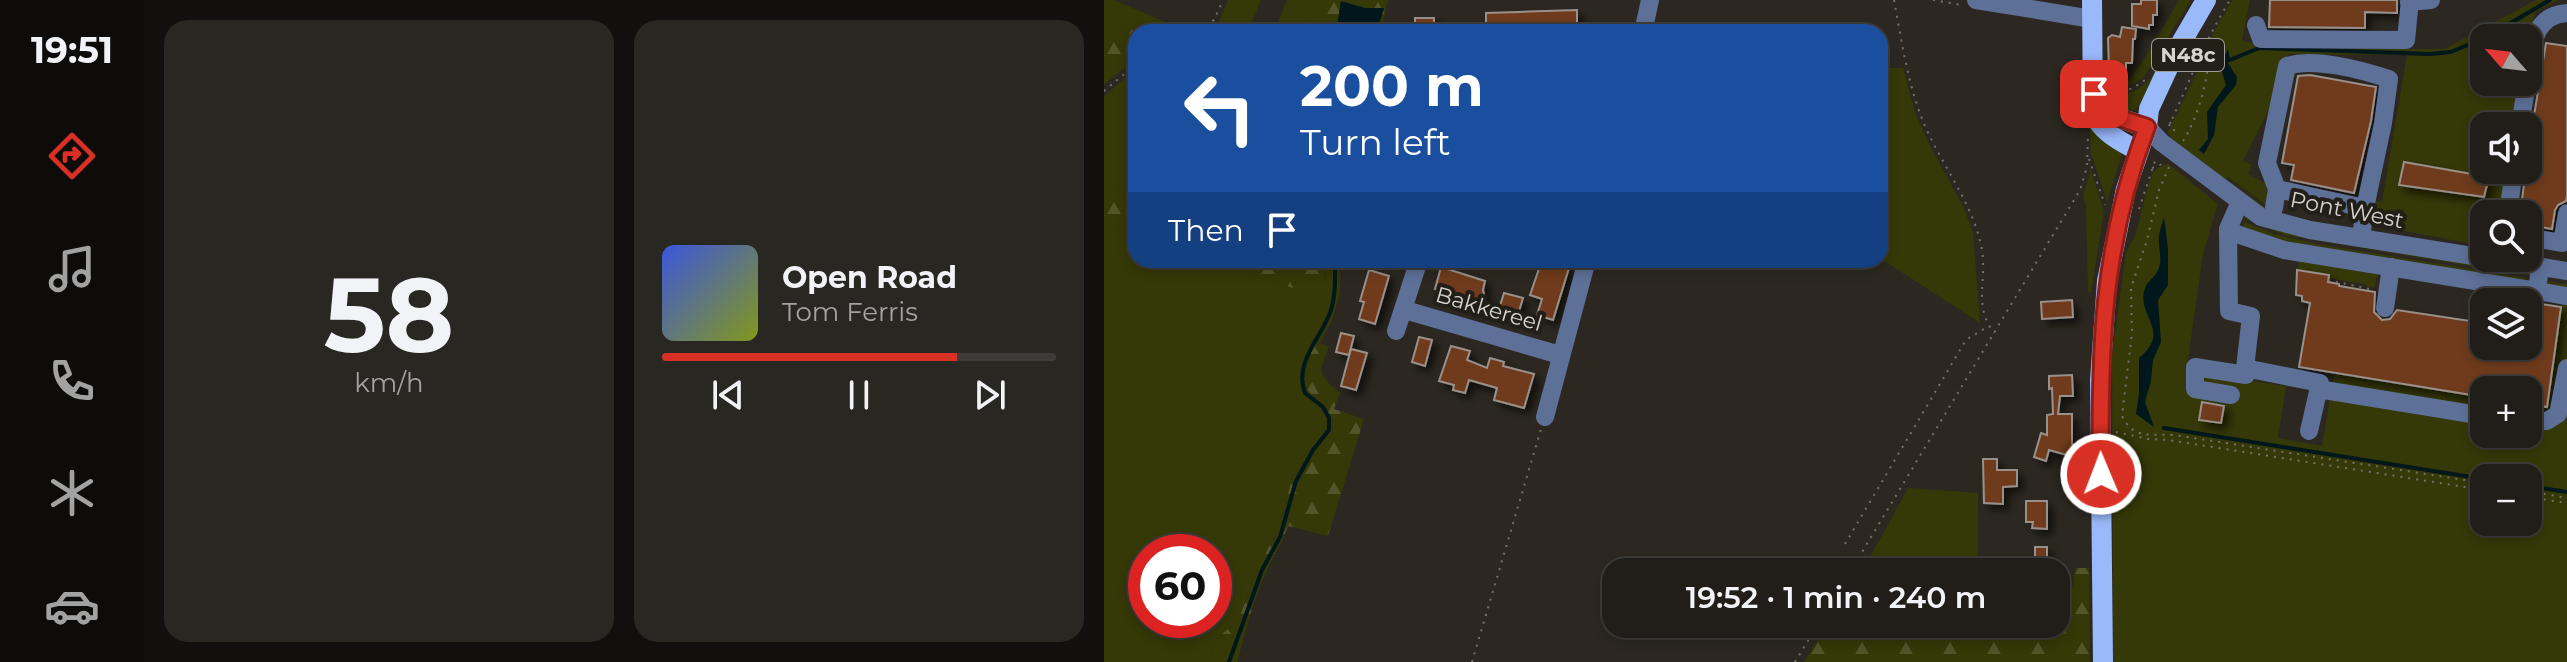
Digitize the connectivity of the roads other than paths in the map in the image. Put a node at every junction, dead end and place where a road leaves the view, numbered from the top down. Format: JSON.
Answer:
{"nodes":[{"id":1,"x":1650,"y":0,"type":"edge"},
{"id":2,"x":1976,"y":0,"type":"edge"},
{"id":3,"x":2206,"y":0,"type":"edge"},
{"id":4,"x":2220,"y":0,"type":"edge"},
{"id":5,"x":2431,"y":0,"type":"edge"},
{"id":6,"x":2410,"y":1,"type":"edge"},
{"id":7,"x":2092,"y":9,"type":"edge"},
{"id":8,"x":2567,"y":13,"type":"edge"},
{"id":9,"x":1645,"y":24,"type":"edge"},
{"id":10,"x":2256,"y":25,"type":"dead end"},
{"id":11,"x":2542,"y":25,"type":"edge"},
{"id":12,"x":2100,"y":96,"type":"junction"},
{"id":13,"x":2161,"y":141,"type":"junction"},
{"id":14,"x":2138,"y":151,"type":"junction"},
{"id":15,"x":2240,"y":202,"type":"junction"},
{"id":16,"x":2365,"y":208,"type":"junction"},
{"id":17,"x":2567,"y":213,"type":"edge"},
{"id":18,"x":2228,"y":231,"type":"junction"},
{"id":19,"x":2361,"y":238,"type":"junction"},
{"id":20,"x":2542,"y":239,"type":"edge"},
{"id":21,"x":2470,"y":254,"type":"edge"},
{"id":22,"x":2391,"y":267,"type":"junction"},
{"id":23,"x":2542,"y":267,"type":"edge"},
{"id":24,"x":1417,"y":268,"type":"edge"},
{"id":25,"x":1585,"y":268,"type":"edge"},
{"id":26,"x":2567,"y":271,"type":"edge"},
{"id":27,"x":2519,"y":288,"type":"edge"},
{"id":28,"x":2542,"y":292,"type":"edge"},
{"id":29,"x":2567,"y":296,"type":"edge"},
{"id":30,"x":2382,"y":300,"type":"road end"},
{"id":31,"x":1405,"y":310,"type":"junction"},
{"id":32,"x":1396,"y":331,"type":"dead end"},
{"id":33,"x":1560,"y":355,"type":"junction"},
{"id":34,"x":2567,"y":368,"type":"edge"},
{"id":35,"x":2247,"y":369,"type":"junction"},
{"id":36,"x":2318,"y":389,"type":"junction"},
{"id":37,"x":2231,"y":395,"type":"dead end"},
{"id":38,"x":2470,"y":414,"type":"edge"},
{"id":39,"x":1545,"y":417,"type":"road end"},
{"id":40,"x":2542,"y":421,"type":"edge"},
{"id":41,"x":2309,"y":431,"type":"dead end"},
{"id":42,"x":2103,"y":662,"type":"edge"}],
"edges":[{"from":1,"to":9,"type":"street"},
{"from":2,"to":7,"type":"street"},
{"from":3,"to":13,"type":"main road","number":"N48c"},
{"from":4,"to":13,"type":"main road","number":"N48c"},
{"from":5,"to":6,"type":"street"},
{"from":6,"to":10,"type":"street"},
{"from":7,"to":12,"type":"main road"},
{"from":8,"to":11,"type":"street"},
{"from":12,"to":13,"type":"main road"},
{"from":12,"to":14,"type":"main road"},
{"from":13,"to":14,"type":"main road"},
{"from":13,"to":15,"type":"street","name":"Pont West"},
{"from":14,"to":42,"type":"main road"},
{"from":15,"to":18,"type":"street"},
{"from":15,"to":19,"type":"street","name":"Pont West"},
{"from":16,"to":16,"type":"street"},
{"from":16,"to":19,"type":"street"},
{"from":17,"to":20,"type":"street"},
{"from":18,"to":22,"type":"street"},
{"from":18,"to":35,"type":"street"},
{"from":19,"to":21,"type":"street","name":"Pont West"},
{"from":22,"to":27,"type":"street"},
{"from":22,"to":30,"type":"street"},
{"from":23,"to":26,"type":"street","name":"Pont West"},
{"from":24,"to":31,"type":"street","name":"Bakkereel"},
{"from":25,"to":33,"type":"street","name":"Bakkereel"},
{"from":28,"to":29,"type":"street"},
{"from":31,"to":32,"type":"street","name":"Bakkereel"},
{"from":31,"to":33,"type":"street","name":"Bakkereel"},
{"from":33,"to":39,"type":"street","name":"Bakkereel"},
{"from":34,"to":40,"type":"street"},
{"from":35,"to":36,"type":"street"},
{"from":35,"to":37,"type":"street"},
{"from":36,"to":38,"type":"street"},
{"from":36,"to":41,"type":"street"}]}
